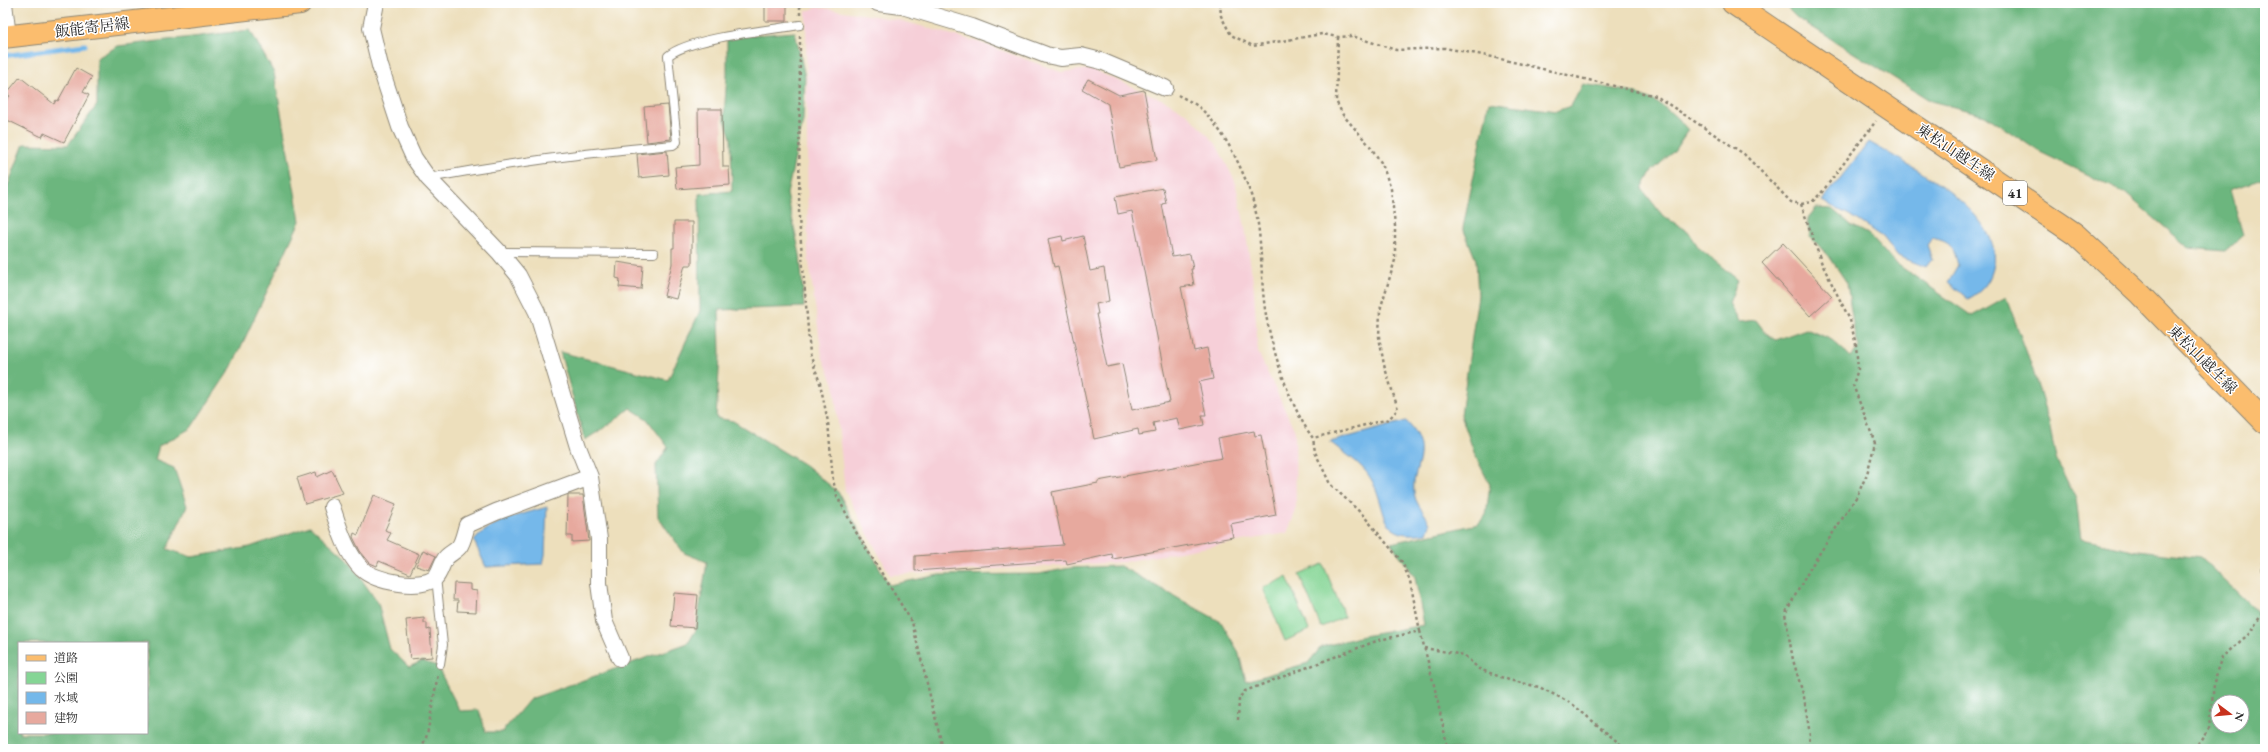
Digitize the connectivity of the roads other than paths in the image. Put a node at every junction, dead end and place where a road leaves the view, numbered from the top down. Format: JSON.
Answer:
{"nodes":[{"id":1,"x":4,"y":3,"type":"edge"},
{"id":2,"x":300,"y":3,"type":"edge"},
{"id":3,"x":376,"y":3,"type":"edge"},
{"id":4,"x":878,"y":3,"type":"edge"},
{"id":5,"x":1733,"y":3,"type":"edge"},
{"id":6,"x":800,"y":25,"type":"road end"},
{"id":7,"x":6,"y":37,"type":"edge"},
{"id":8,"x":1165,"y":88,"type":"road end"},
{"id":9,"x":428,"y":178,"type":"junction"},
{"id":10,"x":499,"y":252,"type":"junction"},
{"id":11,"x":654,"y":253,"type":"dead end"},
{"id":12,"x":2265,"y":422,"type":"edge"},
{"id":13,"x":590,"y":477,"type":"junction"},
{"id":14,"x":332,"y":507,"type":"dead end"},
{"id":15,"x":436,"y":577,"type":"junction"},
{"id":16,"x":620,"y":658,"type":"dead end"},
{"id":17,"x":440,"y":664,"type":"road end"}],
"edges":[{"from":1,"to":7,"type":"street"},
{"from":2,"to":7,"type":"main road","name":"飯能寄居線"},
{"from":3,"to":9,"type":"street"},
{"from":4,"to":8,"type":"street"},
{"from":5,"to":12,"type":"main road","name":"東松山越生線","number":"41"},
{"from":6,"to":9,"type":"lane"},
{"from":9,"to":10,"type":"street"},
{"from":10,"to":11,"type":"lane"},
{"from":10,"to":13,"type":"street"},
{"from":13,"to":15,"type":"street"},
{"from":13,"to":16,"type":"street"},
{"from":14,"to":15,"type":"street"},
{"from":15,"to":17,"type":"lane"}]}
